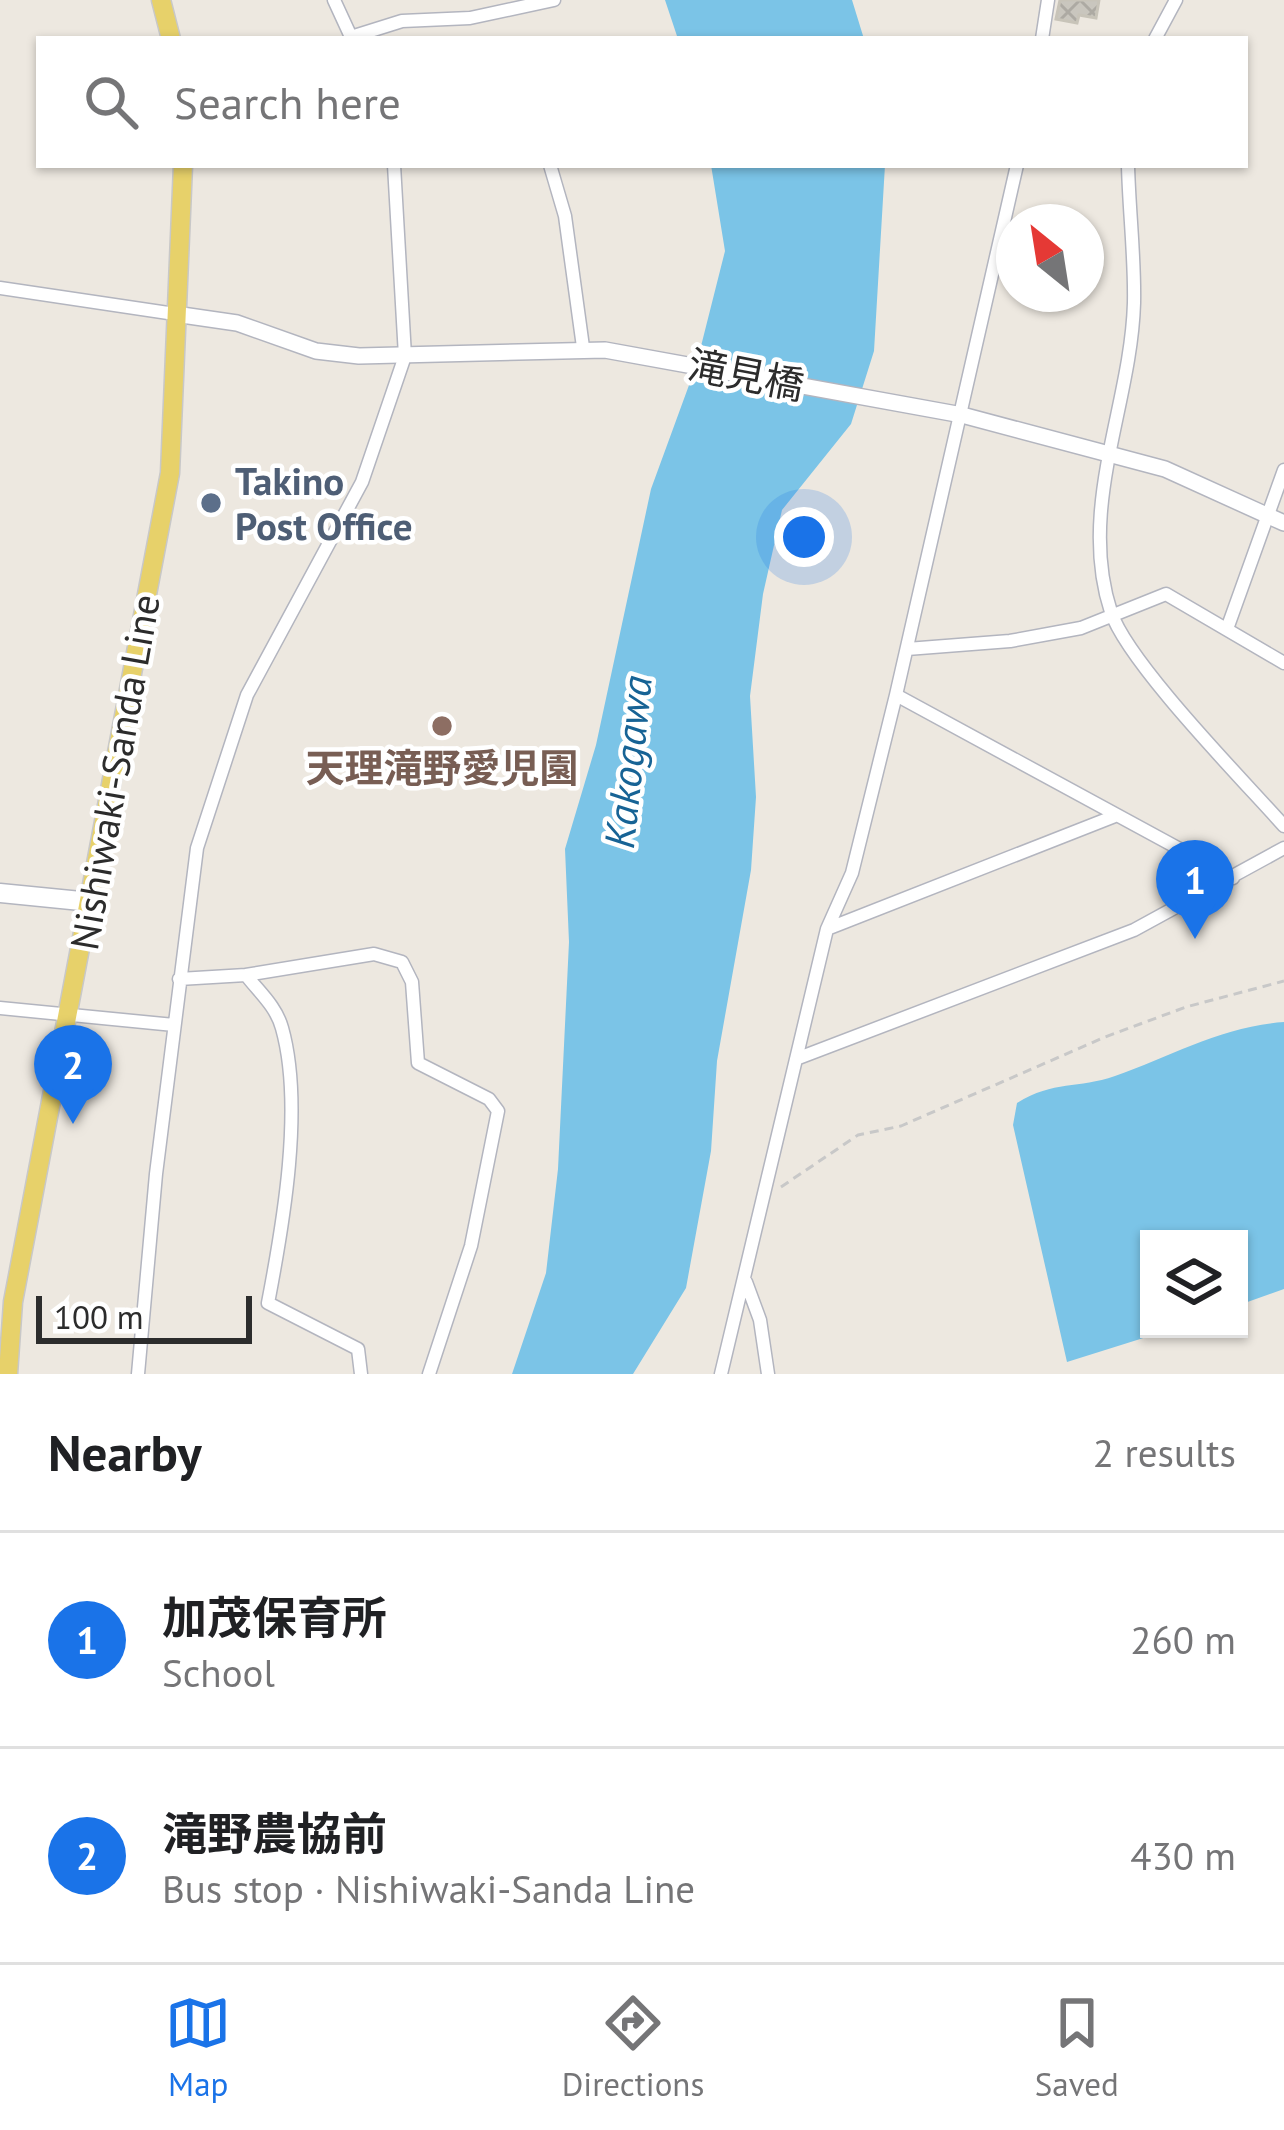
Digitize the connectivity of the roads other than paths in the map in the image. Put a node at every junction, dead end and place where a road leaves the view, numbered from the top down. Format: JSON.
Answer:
{"nodes":[{"id":1,"x":161,"y":0,"type":"edge"},
{"id":2,"x":334,"y":0,"type":"edge"},
{"id":3,"x":554,"y":0,"type":"edge"},
{"id":4,"x":1048,"y":0,"type":"edge"},
{"id":5,"x":1176,"y":0,"type":"edge"},
{"id":6,"x":171,"y":36,"type":"edge"},
{"id":7,"x":351,"y":36,"type":"edge"},
{"id":8,"x":358,"y":36,"type":"edge"},
{"id":9,"x":1042,"y":36,"type":"edge"},
{"id":10,"x":1157,"y":36,"type":"edge"},
{"id":11,"x":183,"y":168,"type":"edge"},
{"id":12,"x":394,"y":168,"type":"edge"},
{"id":13,"x":551,"y":168,"type":"edge"},
{"id":14,"x":1016,"y":168,"type":"edge"},
{"id":15,"x":1128,"y":168,"type":"edge"},
{"id":16,"x":0,"y":288,"type":"edge"},
{"id":17,"x":175,"y":314,"type":"junction"},
{"id":18,"x":583,"y":347,"type":"junction"},
{"id":19,"x":405,"y":356,"type":"junction"},
{"id":20,"x":962,"y":415,"type":"junction"},
{"id":21,"x":1107,"y":452,"type":"junction"},
{"id":22,"x":1284,"y":470,"type":"edge"},
{"id":23,"x":1276,"y":519,"type":"edge"},
{"id":24,"x":1112,"y":616,"type":"junction"},
{"id":25,"x":1227,"y":629,"type":"junction"},
{"id":26,"x":907,"y":649,"type":"junction"},
{"id":27,"x":1284,"y":663,"type":"edge"},
{"id":28,"x":896,"y":695,"type":"junction"},
{"id":29,"x":1115,"y":816,"type":"junction"},
{"id":30,"x":1284,"y":826,"type":"edge"},
{"id":31,"x":1284,"y":848,"type":"edge"},
{"id":32,"x":1233,"y":878,"type":"junction"},
{"id":33,"x":0,"y":893,"type":"edge"},
{"id":34,"x":91,"y":902,"type":"junction"},
{"id":35,"x":827,"y":929,"type":"junction"},
{"id":36,"x":247,"y":975,"type":"junction"},
{"id":37,"x":178,"y":979,"type":"junction"},
{"id":38,"x":0,"y":1007,"type":"edge"},
{"id":39,"x":71,"y":1015,"type":"junction"},
{"id":40,"x":174,"y":1025,"type":"junction"},
{"id":41,"x":796,"y":1060,"type":"junction"},
{"id":42,"x":746,"y":1281,"type":"junction"},
{"id":43,"x":8,"y":1374,"type":"edge"},
{"id":44,"x":139,"y":1374,"type":"edge"},
{"id":45,"x":361,"y":1374,"type":"edge"},
{"id":46,"x":429,"y":1374,"type":"edge"},
{"id":47,"x":721,"y":1374,"type":"edge"},
{"id":48,"x":768,"y":1374,"type":"edge"}],
"edges":[{"from":1,"to":6,"type":"main road"},
{"from":2,"to":7,"type":"street"},
{"from":3,"to":8,"type":"street"},
{"from":4,"to":9,"type":"street"},
{"from":5,"to":10,"type":"street"},
{"from":11,"to":17,"type":"main road","name":"Nishiwaki-Sanda Line"},
{"from":12,"to":19,"type":"street"},
{"from":13,"to":18,"type":"street"},
{"from":14,"to":20,"type":"street"},
{"from":15,"to":21,"type":"street"},
{"from":16,"to":17,"type":"street"},
{"from":17,"to":19,"type":"street","name":"滝見橋"},
{"from":17,"to":34,"type":"main road","name":"Nishiwaki-Sanda Line"},
{"from":18,"to":19,"type":"street","name":"滝見橋"},
{"from":18,"to":20,"type":"street","name":"滝見橋"},
{"from":19,"to":37,"type":"street"},
{"from":20,"to":21,"type":"street","name":"滝見橋"},
{"from":20,"to":26,"type":"street"},
{"from":21,"to":23,"type":"street","name":"滝見橋"},
{"from":21,"to":24,"type":"street"},
{"from":22,"to":23,"type":"street"},
{"from":23,"to":25,"type":"street"},
{"from":24,"to":25,"type":"street"},
{"from":24,"to":26,"type":"street"},
{"from":24,"to":30,"type":"street"},
{"from":25,"to":27,"type":"street"},
{"from":26,"to":28,"type":"street"},
{"from":28,"to":29,"type":"street"},
{"from":28,"to":35,"type":"street"},
{"from":29,"to":32,"type":"street"},
{"from":29,"to":35,"type":"street"},
{"from":31,"to":32,"type":"street"},
{"from":32,"to":41,"type":"street"},
{"from":33,"to":34,"type":"main road"},
{"from":34,"to":39,"type":"main road","name":"Nishiwaki-Sanda Line"},
{"from":35,"to":41,"type":"street"},
{"from":36,"to":37,"type":"street"},
{"from":36,"to":45,"type":"street"},
{"from":36,"to":46,"type":"street"},
{"from":37,"to":40,"type":"street"},
{"from":38,"to":39,"type":"street"},
{"from":39,"to":40,"type":"street"},
{"from":39,"to":43,"type":"main road","name":"Nishiwaki-Sanda Line"},
{"from":40,"to":44,"type":"street"},
{"from":41,"to":42,"type":"street"},
{"from":42,"to":47,"type":"street"},
{"from":42,"to":48,"type":"street"}]}
